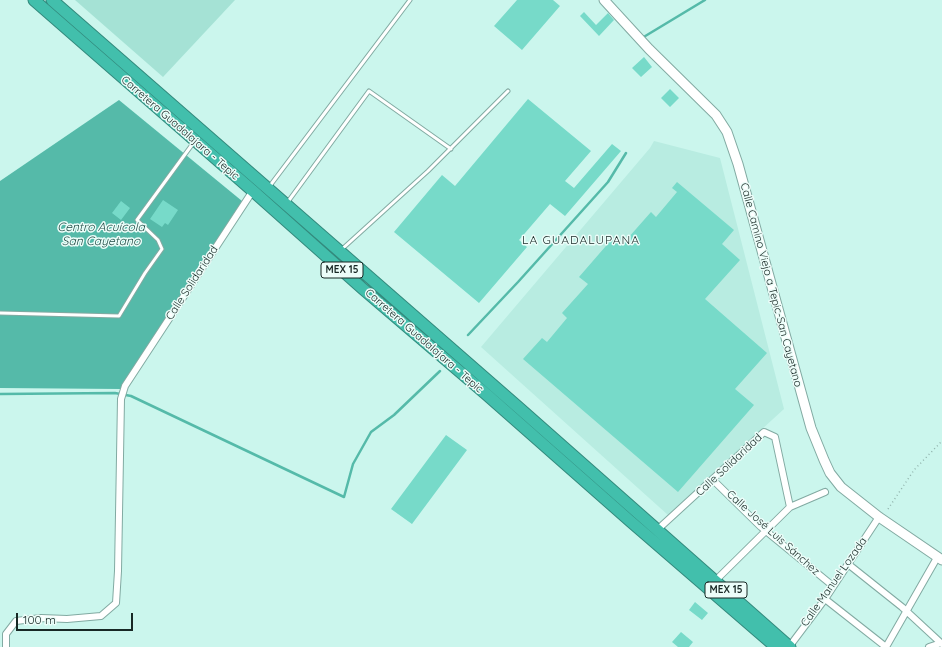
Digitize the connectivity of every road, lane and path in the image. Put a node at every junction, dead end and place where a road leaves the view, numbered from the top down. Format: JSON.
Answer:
{"nodes":[{"id":1,"x":34,"y":0,"type":"edge"},
{"id":2,"x":52,"y":0,"type":"edge"},
{"id":3,"x":410,"y":0,"type":"edge"},
{"id":4,"x":604,"y":0,"type":"edge"},
{"id":5,"x":508,"y":91,"type":"dead end"},
{"id":6,"x":195,"y":140,"type":"junction"},
{"id":7,"x":451,"y":149,"type":"junction"},
{"id":8,"x":264,"y":185,"type":"junction"},
{"id":9,"x":253,"y":191,"type":"junction"},
{"id":10,"x":286,"y":204,"type":"junction"},
{"id":11,"x":339,"y":252,"type":"junction"},
{"id":12,"x":0,"y":313,"type":"edge"},
{"id":13,"x":490,"y":390,"type":"junction"},
{"id":14,"x":942,"y":441,"type":"edge"},
{"id":15,"x":713,"y":480,"type":"junction"},
{"id":16,"x":825,"y":492,"type":"dead end"},
{"id":17,"x":790,"y":506,"type":"junction"},
{"id":18,"x":888,"y":509,"type":"dead end"},
{"id":19,"x":879,"y":517,"type":"junction"},
{"id":20,"x":766,"y":530,"type":"junction"},
{"id":21,"x":655,"y":535,"type":"junction"},
{"id":22,"x":940,"y":558,"type":"edge"},
{"id":23,"x":848,"y":564,"type":"junction"},
{"id":24,"x":716,"y":580,"type":"junction"},
{"id":25,"x":833,"y":586,"type":"junction"},
{"id":26,"x":708,"y":588,"type":"junction"},
{"id":27,"x":825,"y":599,"type":"junction"},
{"id":28,"x":905,"y":611,"type":"junction"},
{"id":29,"x":942,"y":644,"type":"edge"},
{"id":30,"x":6,"y":647,"type":"edge"},
{"id":31,"x":776,"y":647,"type":"edge"},
{"id":32,"x":790,"y":647,"type":"edge"},
{"id":33,"x":886,"y":647,"type":"edge"},
{"id":34,"x":929,"y":647,"type":"edge"}],
"edges":[{"from":1,"to":6,"type":"highway","name":"Carretera Guadalajara - Tepic","number":"MEX 15"},
{"from":2,"to":8,"type":"highway","name":"Carretera Guadalajara - Tepic","number":"MEX 15"},
{"from":3,"to":8,"type":"lane"},
{"from":4,"to":19,"type":"street","name":"Calle Camino Viejo a Tepic-San Cayetano"},
{"from":5,"to":7,"type":"lane"},
{"from":6,"to":9,"type":"highway","name":"Carretera Guadalajara - Tepic","number":"MEX 15"},
{"from":6,"to":12,"type":"lane"},
{"from":7,"to":10,"type":"lane"},
{"from":7,"to":11,"type":"lane"},
{"from":8,"to":9,"type":"street","name":"Calle Solidaridad"},
{"from":8,"to":10,"type":"highway","name":"Carretera Guadalajara - Tepic","number":"MEX 15"},
{"from":9,"to":13,"type":"highway","name":"Carretera Guadalajara - Tepic","number":"MEX 15"},
{"from":9,"to":30,"type":"street","name":"Calle Solidaridad"},
{"from":10,"to":11,"type":"highway","name":"Carretera Guadalajara - Tepic","number":"MEX 15"},
{"from":11,"to":13,"type":"highway","name":"Carretera Guadalajara - Tepic","number":"MEX 15"},
{"from":13,"to":21,"type":"highway","name":"Carretera Guadalajara - Tepic","number":"MEX 15"},
{"from":14,"to":18,"type":"path"},
{"from":15,"to":17,"type":"street","name":"Calle Solidaridad"},
{"from":15,"to":20,"type":"street","name":"Calle José Luis Sánchez"},
{"from":15,"to":21,"type":"street","name":"Calle Solidaridad"},
{"from":16,"to":17,"type":"street"},
{"from":17,"to":20,"type":"street"},
{"from":19,"to":22,"type":"street","name":"Calle Camino Viejo a Tepic-San Cayetano"},
{"from":19,"to":23,"type":"street","name":"Calle Manuel Lozada"},
{"from":20,"to":24,"type":"street"},
{"from":20,"to":25,"type":"street","name":"Calle José Luis Sánchez"},
{"from":21,"to":24,"type":"highway","number":"MEX 15"},
{"from":21,"to":26,"type":"highway","number":"MEX 15"},
{"from":22,"to":28,"type":"street"},
{"from":23,"to":25,"type":"street","name":"Calle Manuel Lozada"},
{"from":23,"to":28,"type":"street"},
{"from":24,"to":26,"type":"street"},
{"from":24,"to":32,"type":"highway","number":"MEX 15"},
{"from":25,"to":27,"type":"street","name":"Calle Manuel Lozada"},
{"from":26,"to":31,"type":"highway","number":"MEX 15"},
{"from":27,"to":32,"type":"street","name":"Calle Manuel Lozada"},
{"from":27,"to":33,"type":"street"},
{"from":28,"to":29,"type":"street"},
{"from":28,"to":33,"type":"street"},
{"from":29,"to":34,"type":"street"}]}
